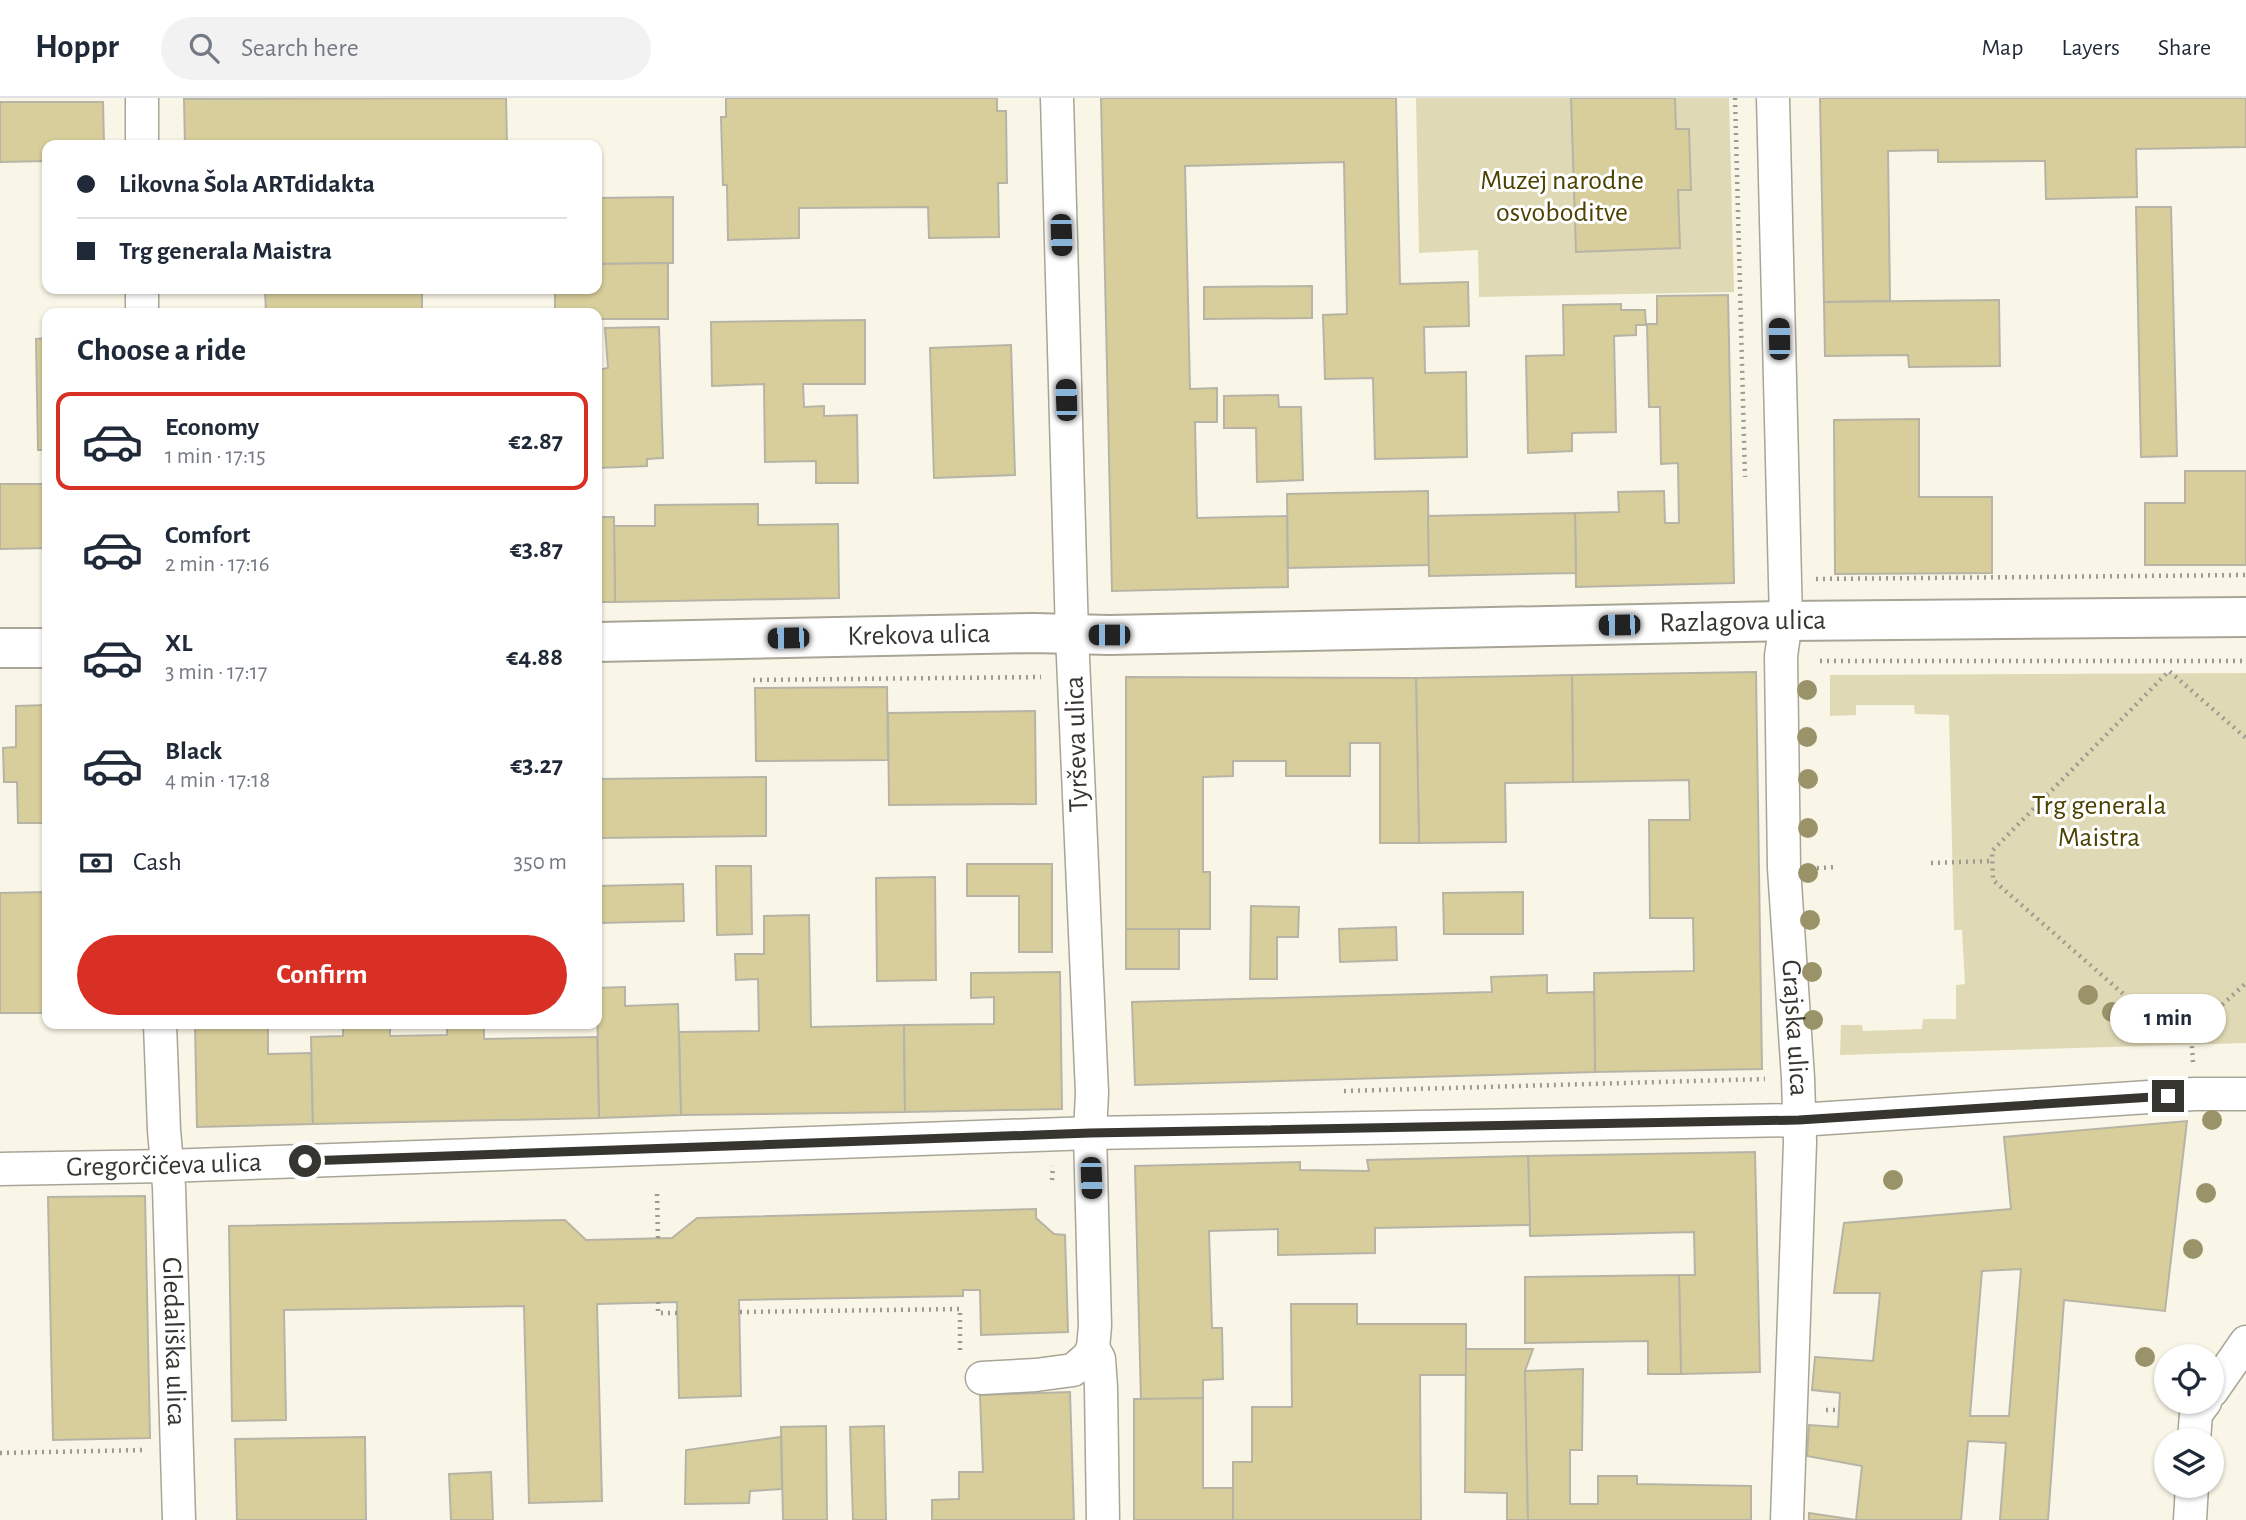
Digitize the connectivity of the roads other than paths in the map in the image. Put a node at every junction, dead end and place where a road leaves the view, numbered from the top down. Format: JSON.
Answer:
{"nodes":[{"id":1,"x":142,"y":98,"type":"edge"},
{"id":2,"x":1057,"y":98,"type":"edge"},
{"id":3,"x":1773,"y":98,"type":"edge"},
{"id":4,"x":142,"y":140,"type":"edge"},
{"id":5,"x":2246,"y":617,"type":"edge"},
{"id":6,"x":1072,"y":635,"type":"junction"},
{"id":7,"x":1784,"y":639,"type":"junction"},
{"id":8,"x":602,"y":642,"type":"edge"},
{"id":9,"x":0,"y":648,"type":"edge"},
{"id":10,"x":42,"y":648,"type":"edge"},
{"id":11,"x":160,"y":1029,"type":"edge"},
{"id":12,"x":2246,"y":1094,"type":"edge"},
{"id":13,"x":1799,"y":1120,"type":"junction"},
{"id":14,"x":1090,"y":1133,"type":"junction"},
{"id":15,"x":166,"y":1166,"type":"junction"},
{"id":16,"x":0,"y":1169,"type":"edge"},
{"id":17,"x":2246,"y":1342,"type":"edge"},
{"id":18,"x":1093,"y":1348,"type":"junction"},
{"id":19,"x":2224,"y":1374,"type":"edge"},
{"id":20,"x":982,"y":1378,"type":"road end"},
{"id":21,"x":2191,"y":1498,"type":"edge"},
{"id":22,"x":179,"y":1520,"type":"edge"},
{"id":23,"x":1103,"y":1520,"type":"edge"},
{"id":24,"x":1787,"y":1520,"type":"edge"},
{"id":25,"x":2190,"y":1520,"type":"edge"}],
"edges":[{"from":1,"to":4,"type":"street"},
{"from":2,"to":6,"type":"street","name":"Tyrševa ulica"},
{"from":3,"to":7,"type":"street","name":"Grajska ulica"},
{"from":5,"to":7,"type":"street","name":"Razlagova ulica"},
{"from":6,"to":7,"type":"street","name":"Razlagova ulica"},
{"from":6,"to":8,"type":"street","name":"Krekova ulica"},
{"from":6,"to":14,"type":"street","name":"Tyrševa ulica"},
{"from":7,"to":13,"type":"street","name":"Grajska ulica"},
{"from":9,"to":10,"type":"street"},
{"from":11,"to":15,"type":"street","name":"Gledališka ulica"},
{"from":12,"to":13,"type":"street"},
{"from":13,"to":14,"type":"street","name":"Gregorčičeva ulica"},
{"from":13,"to":24,"type":"street","name":"Grajska ulica"},
{"from":14,"to":15,"type":"street","name":"Gregorčičeva ulica"},
{"from":14,"to":18,"type":"street","name":"Tyrševa ulica"},
{"from":15,"to":16,"type":"street","name":"Gregorčičeva ulica"},
{"from":15,"to":22,"type":"street","name":"Gledališka ulica"},
{"from":17,"to":19,"type":"street"},
{"from":18,"to":20,"type":"street"},
{"from":18,"to":23,"type":"street","name":"Tyrševa ulica"},
{"from":21,"to":25,"type":"street"}]}
